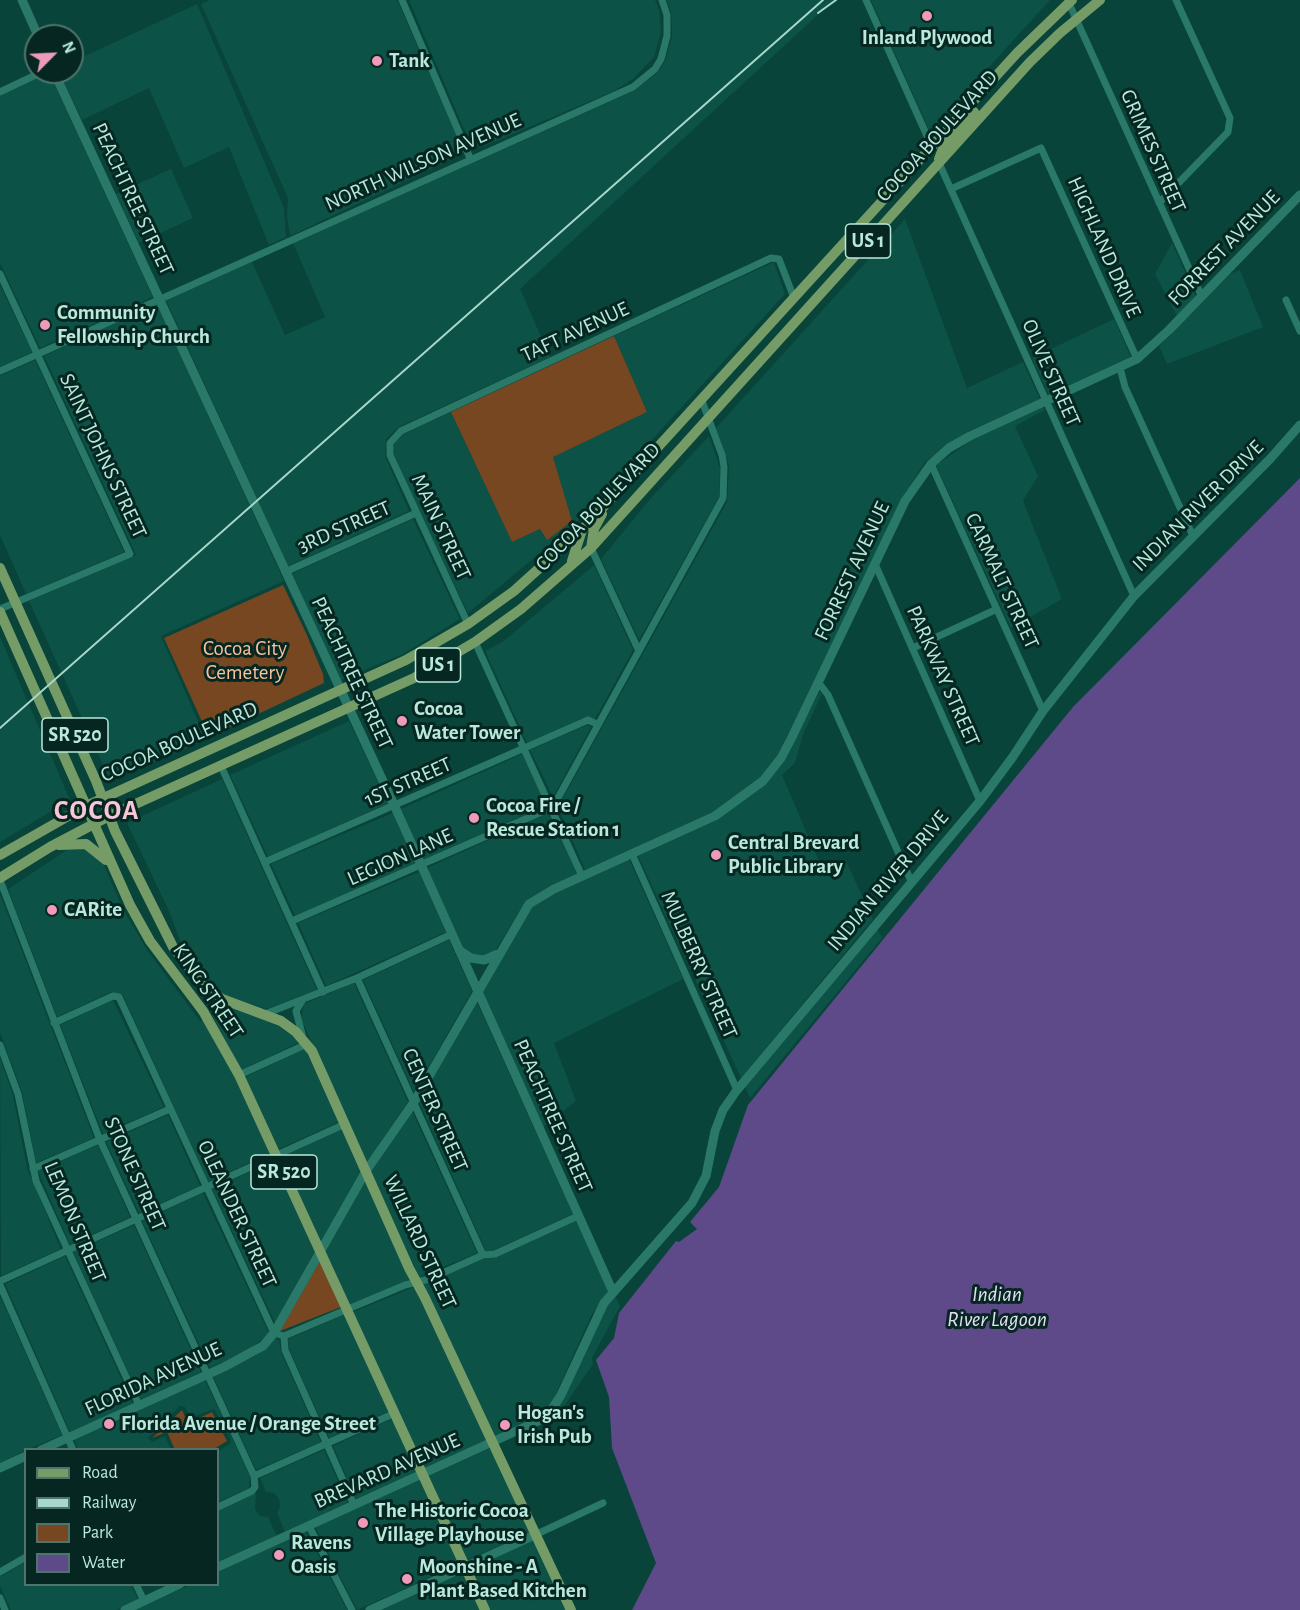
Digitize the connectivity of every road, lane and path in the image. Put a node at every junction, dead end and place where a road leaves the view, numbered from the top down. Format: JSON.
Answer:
{"nodes":[{"id":1,"x":22,"y":0,"type":"edge"},
{"id":2,"x":402,"y":0,"type":"edge"},
{"id":3,"x":662,"y":0,"type":"edge"},
{"id":4,"x":866,"y":0,"type":"edge"},
{"id":5,"x":1100,"y":0,"type":"edge"},
{"id":6,"x":1176,"y":0,"type":"edge"},
{"id":7,"x":1069,"y":1,"type":"edge"},
{"id":8,"x":1075,"y":19,"type":"junction"},
{"id":9,"x":33,"y":24,"type":"edge"},
{"id":10,"x":994,"y":79,"type":"junction"},
{"id":11,"x":24,"y":81,"type":"edge"},
{"id":12,"x":60,"y":84,"type":"edge"},
{"id":13,"x":0,"y":92,"type":"edge"},
{"id":14,"x":932,"y":147,"type":"junction"},
{"id":15,"x":470,"y":158,"type":"junction"},
{"id":16,"x":939,"y":163,"type":"junction"},
{"id":17,"x":951,"y":189,"type":"junction"},
{"id":18,"x":1300,"y":195,"type":"edge"},
{"id":19,"x":1159,"y":203,"type":"junction"},
{"id":20,"x":864,"y":246,"type":"junction"},
{"id":21,"x":0,"y":274,"type":"edge"},
{"id":22,"x":1202,"y":297,"type":"junction"},
{"id":23,"x":160,"y":298,"type":"junction"},
{"id":24,"x":794,"y":298,"type":"junction"},
{"id":25,"x":1286,"y":300,"type":"dead end"},
{"id":26,"x":1300,"y":331,"type":"edge"},
{"id":27,"x":38,"y":354,"type":"junction"},
{"id":28,"x":1137,"y":359,"type":"junction"},
{"id":29,"x":1120,"y":368,"type":"junction"},
{"id":30,"x":0,"y":371,"type":"edge"},
{"id":31,"x":702,"y":401,"type":"junction"},
{"id":32,"x":1046,"y":401,"type":"junction"},
{"id":33,"x":707,"y":418,"type":"junction"},
{"id":34,"x":1300,"y":425,"type":"edge"},
{"id":35,"x":390,"y":443,"type":"joint"},
{"id":36,"x":931,"y":464,"type":"junction"},
{"id":37,"x":608,"y":503,"type":"junction"},
{"id":38,"x":416,"y":513,"type":"junction"},
{"id":39,"x":582,"y":530,"type":"junction"},
{"id":40,"x":1193,"y":536,"type":"junction"},
{"id":41,"x":591,"y":548,"type":"junction"},
{"id":42,"x":875,"y":564,"type":"junction"},
{"id":43,"x":0,"y":568,"type":"edge"},
{"id":44,"x":568,"y":570,"type":"junction"},
{"id":45,"x":285,"y":572,"type":"junction"},
{"id":46,"x":1134,"y":596,"type":"junction"},
{"id":47,"x":15,"y":602,"type":"junction"},
{"id":48,"x":997,"y":609,"type":"junction"},
{"id":49,"x":0,"y":610,"type":"edge"},
{"id":50,"x":468,"y":624,"type":"junction"},
{"id":51,"x":476,"y":642,"type":"junction"},
{"id":52,"x":913,"y":648,"type":"junction"},
{"id":53,"x":638,"y":650,"type":"junction"},
{"id":54,"x":819,"y":683,"type":"junction"},
{"id":55,"x":341,"y":690,"type":"junction"},
{"id":56,"x":349,"y":708,"type":"junction"},
{"id":57,"x":1043,"y":711,"type":"junction"},
{"id":58,"x":597,"y":724,"type":"junction"},
{"id":59,"x":524,"y":748,"type":"junction"},
{"id":60,"x":221,"y":766,"type":"junction"},
{"id":61,"x":103,"y":798,"type":"junction"},
{"id":62,"x":980,"y":801,"type":"junction"},
{"id":63,"x":86,"y":806,"type":"junction"},
{"id":64,"x":395,"y":807,"type":"junction"},
{"id":65,"x":553,"y":807,"type":"junction"},
{"id":66,"x":109,"y":816,"type":"junction"},
{"id":67,"x":93,"y":824,"type":"junction"},
{"id":68,"x":50,"y":847,"type":"junction"},
{"id":69,"x":632,"y":854,"type":"junction"},
{"id":70,"x":0,"y":855,"type":"edge"},
{"id":71,"x":265,"y":862,"type":"junction"},
{"id":72,"x":109,"y":863,"type":"junction"},
{"id":73,"x":421,"y":866,"type":"junction"},
{"id":74,"x":582,"y":876,"type":"junction"},
{"id":75,"x":0,"y":879,"type":"edge"},
{"id":76,"x":911,"y":881,"type":"junction"},
{"id":77,"x":292,"y":921,"type":"junction"},
{"id":78,"x":452,"y":934,"type":"junction"},
{"id":79,"x":173,"y":947,"type":"joint"},
{"id":80,"x":459,"y":950,"type":"junction"},
{"id":81,"x":498,"y":954,"type":"junction"},
{"id":82,"x":357,"y":978,"type":"junction"},
{"id":83,"x":477,"y":991,"type":"junction"},
{"id":84,"x":323,"y":992,"type":"junction"},
{"id":85,"x":302,"y":1001,"type":"junction"},
{"id":86,"x":265,"y":1014,"type":"junction"},
{"id":87,"x":54,"y":1023,"type":"junction"},
{"id":88,"x":307,"y":1044,"type":"junction"},
{"id":89,"x":0,"y":1045,"type":"edge"},
{"id":90,"x":239,"y":1075,"type":"junction"},
{"id":91,"x":737,"y":1090,"type":"junction"},
{"id":92,"x":414,"y":1102,"type":"junction"},
{"id":93,"x":170,"y":1109,"type":"junction"},
{"id":94,"x":345,"y":1124,"type":"junction"},
{"id":95,"x":100,"y":1140,"type":"junction"},
{"id":96,"x":276,"y":1155,"type":"junction"},
{"id":97,"x":33,"y":1169,"type":"junction"},
{"id":98,"x":366,"y":1171,"type":"junction"},
{"id":99,"x":206,"y":1187,"type":"junction"},
{"id":100,"x":578,"y":1216,"type":"junction"},
{"id":101,"x":136,"y":1219,"type":"junction"},
{"id":102,"x":67,"y":1250,"type":"junction"},
{"id":103,"x":320,"y":1251,"type":"junction"},
{"id":104,"x":483,"y":1255,"type":"junction"},
{"id":105,"x":416,"y":1282,"type":"junction"},
{"id":106,"x":0,"y":1283,"type":"edge"},
{"id":107,"x":613,"y":1292,"type":"junction"},
{"id":108,"x":347,"y":1310,"type":"junction"},
{"id":109,"x":279,"y":1335,"type":"junction"},
{"id":110,"x":207,"y":1374,"type":"junction"},
{"id":111,"x":561,"y":1395,"type":"joint"},
{"id":112,"x":139,"y":1406,"type":"junction"},
{"id":113,"x":395,"y":1413,"type":"junction"},
{"id":114,"x":68,"y":1437,"type":"junction"},
{"id":115,"x":493,"y":1443,"type":"junction"},
{"id":116,"x":327,"y":1444,"type":"junction"},
{"id":117,"x":43,"y":1448,"type":"edge"},
{"id":118,"x":73,"y":1448,"type":"edge"},
{"id":119,"x":24,"y":1457,"type":"edge"},
{"id":120,"x":0,"y":1468,"type":"edge"},
{"id":121,"x":423,"y":1474,"type":"junction"},
{"id":122,"x":254,"y":1476,"type":"junction"},
{"id":123,"x":603,"y":1503,"type":"dead end"},
{"id":124,"x":354,"y":1505,"type":"junction"},
{"id":125,"x":219,"y":1507,"type":"edge"},
{"id":126,"x":309,"y":1526,"type":"junction"},
{"id":127,"x":537,"y":1534,"type":"junction"},
{"id":128,"x":24,"y":1558,"type":"edge"},
{"id":129,"x":465,"y":1566,"type":"junction"},
{"id":130,"x":219,"y":1567,"type":"edge"},
{"id":131,"x":0,"y":1572,"type":"edge"},
{"id":132,"x":137,"y":1586,"type":"edge"},
{"id":133,"x":176,"y":1586,"type":"edge"},
{"id":134,"x":0,"y":1598,"type":"edge"},
{"id":135,"x":144,"y":1601,"type":"junction"},
{"id":136,"x":6,"y":1610,"type":"edge"},
{"id":137,"x":125,"y":1610,"type":"edge"},
{"id":138,"x":352,"y":1610,"type":"edge"},
{"id":139,"x":370,"y":1610,"type":"edge"},
{"id":140,"x":485,"y":1610,"type":"edge"},
{"id":141,"x":571,"y":1610,"type":"edge"}],
"edges":[{"from":1,"to":9,"type":"street"},
{"from":2,"to":15,"type":"street"},
{"from":3,"to":15,"type":"street","name":"NORTH WILSON AVENUE"},
{"from":4,"to":14,"type":"street"},
{"from":5,"to":8,"type":"main road","name":"COCOA BOULEVARD","number":"US 1"},
{"from":6,"to":19,"type":"street"},
{"from":7,"to":8,"type":"street","name":"GRIMES STREET"},
{"from":7,"to":10,"type":"main road","name":"COCOA BOULEVARD","number":"US 1"},
{"from":8,"to":16,"type":"main road","name":"COCOA BOULEVARD","number":"US 1"},
{"from":8,"to":19,"type":"street","name":"GRIMES STREET"},
{"from":10,"to":14,"type":"main road","name":"COCOA BOULEVARD","number":"US 1"},
{"from":10,"to":16,"type":"main road"},
{"from":11,"to":13,"type":"street"},
{"from":12,"to":23,"type":"street","name":"PEACHTREE STREET"},
{"from":14,"to":20,"type":"main road"},
{"from":14,"to":24,"type":"main road","name":"COCOA BOULEVARD","number":"US 1"},
{"from":15,"to":23,"type":"street","name":"NORTH WILSON AVENUE"},
{"from":16,"to":17,"type":"street","name":"OLIVE STREET"},
{"from":16,"to":20,"type":"main road","name":"COCOA BOULEVARD","number":"US 1"},
{"from":17,"to":28,"type":"street","name":"HIGHLAND DRIVE"},
{"from":17,"to":32,"type":"street","name":"OLIVE STREET"},
{"from":18,"to":22,"type":"street","name":"FORREST AVENUE"},
{"from":19,"to":22,"type":"street","name":"GRIMES STREET"},
{"from":20,"to":33,"type":"main road","name":"COCOA BOULEVARD","number":"US 1"},
{"from":21,"to":27,"type":"street","name":"SAINT JOHNS STREET"},
{"from":22,"to":28,"type":"street","name":"FORREST AVENUE"},
{"from":23,"to":27,"type":"street","name":"NORTH WILSON AVENUE"},
{"from":23,"to":45,"type":"street","name":"PEACHTREE STREET"},
{"from":24,"to":31,"type":"main road","name":"COCOA BOULEVARD","number":"US 1"},
{"from":24,"to":35,"type":"street","name":"TAFT AVENUE"},
{"from":25,"to":26,"type":"street"},
{"from":27,"to":30,"type":"street","name":"NORTH WILSON AVENUE"},
{"from":27,"to":47,"type":"street","name":"SAINT JOHNS STREET"},
{"from":28,"to":29,"type":"street","name":"FORREST AVENUE"},
{"from":29,"to":32,"type":"street","name":"FORREST AVENUE"},
{"from":29,"to":40,"type":"street"},
{"from":31,"to":33,"type":"street"},
{"from":31,"to":37,"type":"main road","name":"COCOA BOULEVARD","number":"US 1"},
{"from":32,"to":36,"type":"street","name":"FORREST AVENUE"},
{"from":32,"to":46,"type":"street","name":"OLIVE STREET"},
{"from":33,"to":41,"type":"main road","name":"COCOA BOULEVARD","number":"US 1"},
{"from":33,"to":53,"type":"street"},
{"from":34,"to":40,"type":"street","name":"INDIAN RIVER DRIVE"},
{"from":35,"to":38,"type":"street","name":"MAIN STREET"},
{"from":36,"to":42,"type":"street","name":"FORREST AVENUE"},
{"from":36,"to":48,"type":"street","name":"CARMALT STREET"},
{"from":37,"to":39,"type":"main road","name":"COCOA BOULEVARD","number":"US 1"},
{"from":37,"to":41,"type":"main road"},
{"from":38,"to":45,"type":"street","name":"3RD STREET"},
{"from":38,"to":50,"type":"street","name":"MAIN STREET"},
{"from":39,"to":44,"type":"main road"},
{"from":39,"to":50,"type":"main road","name":"COCOA BOULEVARD","number":"US 1"},
{"from":40,"to":46,"type":"street","name":"INDIAN RIVER DRIVE"},
{"from":41,"to":44,"type":"main road","name":"COCOA BOULEVARD","number":"US 1"},
{"from":41,"to":53,"type":"street"},
{"from":42,"to":52,"type":"street","name":"PARKWAY STREET"},
{"from":42,"to":54,"type":"street","name":"FORREST AVENUE"},
{"from":43,"to":47,"type":"main road","name":"KING STREET","number":"SR 520"},
{"from":44,"to":51,"type":"main road","name":"COCOA BOULEVARD","number":"US 1"},
{"from":45,"to":55,"type":"street","name":"PEACHTREE STREET"},
{"from":46,"to":57,"type":"street","name":"INDIAN RIVER DRIVE"},
{"from":47,"to":49,"type":"street"},
{"from":47,"to":61,"type":"main road","name":"KING STREET","number":"SR 520"},
{"from":48,"to":52,"type":"street"},
{"from":48,"to":57,"type":"street","name":"CARMALT STREET"},
{"from":49,"to":63,"type":"main road","name":"KING STREET","number":"SR 520"},
{"from":50,"to":55,"type":"main road","name":"COCOA BOULEVARD","number":"US 1"},
{"from":51,"to":56,"type":"main road","name":"COCOA BOULEVARD","number":"US 1"},
{"from":51,"to":59,"type":"street"},
{"from":52,"to":62,"type":"street","name":"PARKWAY STREET"},
{"from":53,"to":58,"type":"street"},
{"from":54,"to":69,"type":"street","name":"FORREST AVENUE"},
{"from":54,"to":76,"type":"street"},
{"from":55,"to":56,"type":"street","name":"PEACHTREE STREET"},
{"from":55,"to":61,"type":"main road","name":"COCOA BOULEVARD","number":"US 1"},
{"from":56,"to":60,"type":"main road","name":"COCOA BOULEVARD","number":"US 1"},
{"from":56,"to":64,"type":"street","name":"PEACHTREE STREET"},
{"from":57,"to":62,"type":"street","name":"INDIAN RIVER DRIVE"},
{"from":58,"to":59,"type":"street","name":"1ST STREET"},
{"from":58,"to":65,"type":"street"},
{"from":59,"to":64,"type":"street","name":"1ST STREET"},
{"from":59,"to":65,"type":"street"},
{"from":60,"to":66,"type":"main road","name":"COCOA BOULEVARD","number":"US 1"},
{"from":60,"to":71,"type":"street"},
{"from":61,"to":63,"type":"main road","name":"COCOA BOULEVARD","number":"US 1"},
{"from":61,"to":66,"type":"main road","name":"KING STREET","number":"SR 520"},
{"from":62,"to":76,"type":"street","name":"INDIAN RIVER DRIVE"},
{"from":63,"to":67,"type":"main road","name":"KING STREET","number":"SR 520"},
{"from":63,"to":70,"type":"main road","name":"COCOA BOULEVARD","number":"US 1"},
{"from":64,"to":71,"type":"street","name":"1ST STREET"},
{"from":64,"to":73,"type":"street","name":"PEACHTREE STREET"},
{"from":65,"to":73,"type":"street","name":"LEGION LANE"},
{"from":65,"to":74,"type":"street"},
{"from":66,"to":67,"type":"main road","name":"COCOA BOULEVARD","number":"US 1"},
{"from":66,"to":79,"type":"main road","name":"KING STREET","number":"SR 520"},
{"from":67,"to":68,"type":"main road","name":"COCOA BOULEVARD","number":"US 1"},
{"from":67,"to":72,"type":"main road","name":"KING STREET","number":"SR 520"},
{"from":68,"to":72,"type":"main road"},
{"from":68,"to":75,"type":"main road","name":"COCOA BOULEVARD","number":"US 1"},
{"from":69,"to":74,"type":"street","name":"FORREST AVENUE"},
{"from":69,"to":91,"type":"street","name":"MULBERRY STREET"},
{"from":71,"to":77,"type":"street"},
{"from":72,"to":90,"type":"main road","name":"KING STREET","number":"SR 520"},
{"from":73,"to":77,"type":"street","name":"LEGION LANE"},
{"from":73,"to":78,"type":"street","name":"PEACHTREE STREET"},
{"from":74,"to":81,"type":"street","name":"FORREST AVENUE"},
{"from":75,"to":87,"type":"street","name":"STONE STREET"},
{"from":76,"to":91,"type":"street","name":"INDIAN RIVER DRIVE"},
{"from":77,"to":84,"type":"street"},
{"from":78,"to":80,"type":"street","name":"PEACHTREE STREET"},
{"from":78,"to":82,"type":"street"},
{"from":79,"to":86,"type":"main road","name":"WILLARD STREET","number":"SR 520"},
{"from":80,"to":81,"type":"street"},
{"from":80,"to":83,"type":"street","name":"PEACHTREE STREET"},
{"from":81,"to":83,"type":"street","name":"FORREST AVENUE"},
{"from":82,"to":84,"type":"street"},
{"from":82,"to":92,"type":"street","name":"CENTER STREET"},
{"from":83,"to":92,"type":"street","name":"FORREST AVENUE"},
{"from":83,"to":100,"type":"street","name":"PEACHTREE STREET"},
{"from":84,"to":85,"type":"street"},
{"from":85,"to":86,"type":"street"},
{"from":85,"to":88,"type":"street"},
{"from":86,"to":88,"type":"main road","name":"WILLARD STREET","number":"SR 520"},
{"from":87,"to":93,"type":"street","name":"OLEANDER STREET"},
{"from":87,"to":95,"type":"street","name":"STONE STREET"},
{"from":88,"to":90,"type":"street"},
{"from":88,"to":94,"type":"main road","name":"WILLARD STREET","number":"SR 520"},
{"from":89,"to":97,"type":"street","name":"LEMON STREET"},
{"from":90,"to":96,"type":"main road","name":"KING STREET","number":"SR 520"},
{"from":91,"to":107,"type":"street","name":"INDIAN RIVER DRIVE"},
{"from":92,"to":98,"type":"street","name":"FORREST AVENUE"},
{"from":92,"to":104,"type":"street","name":"CENTER STREET"},
{"from":93,"to":95,"type":"street"},
{"from":93,"to":99,"type":"street","name":"OLEANDER STREET"},
{"from":94,"to":96,"type":"street"},
{"from":94,"to":98,"type":"main road","name":"WILLARD STREET","number":"SR 520"},
{"from":95,"to":97,"type":"street"},
{"from":95,"to":101,"type":"street","name":"STONE STREET"},
{"from":96,"to":99,"type":"street"},
{"from":96,"to":103,"type":"main road","name":"KING STREET","number":"SR 520"},
{"from":97,"to":102,"type":"street","name":"LEMON STREET"},
{"from":98,"to":103,"type":"street","name":"FORREST AVENUE"},
{"from":98,"to":105,"type":"main road","name":"WILLARD STREET","number":"SR 520"},
{"from":99,"to":101,"type":"street"},
{"from":99,"to":109,"type":"street","name":"OLEANDER STREET"},
{"from":100,"to":104,"type":"street","name":"FLORIDA AVENUE"},
{"from":100,"to":107,"type":"street","name":"PEACHTREE STREET"},
{"from":101,"to":102,"type":"street"},
{"from":101,"to":110,"type":"street","name":"STONE STREET"},
{"from":102,"to":106,"type":"street"},
{"from":102,"to":112,"type":"street","name":"LEMON STREET"},
{"from":103,"to":108,"type":"main road","name":"KING STREET","number":"SR 520"},
{"from":103,"to":109,"type":"street","name":"FORREST AVENUE"},
{"from":104,"to":105,"type":"street","name":"FLORIDA AVENUE"},
{"from":105,"to":108,"type":"street","name":"FLORIDA AVENUE"},
{"from":105,"to":115,"type":"main road","name":"WILLARD STREET","number":"SR 520"},
{"from":106,"to":114,"type":"street"},
{"from":107,"to":111,"type":"street","name":"INDIAN RIVER DRIVE"},
{"from":108,"to":109,"type":"street","name":"FLORIDA AVENUE"},
{"from":108,"to":113,"type":"main road","name":"KING STREET","number":"SR 520"},
{"from":109,"to":110,"type":"street","name":"FLORIDA AVENUE"},
{"from":109,"to":116,"type":"street","name":"OLEANDER STREET"},
{"from":110,"to":112,"type":"street","name":"FLORIDA AVENUE"},
{"from":110,"to":122,"type":"street","name":"STONE STREET"},
{"from":111,"to":115,"type":"street","name":"BREVARD AVENUE"},
{"from":112,"to":114,"type":"street","name":"FLORIDA AVENUE"},
{"from":113,"to":116,"type":"street"},
{"from":113,"to":121,"type":"main road","number":"SR 520"},
{"from":114,"to":117,"type":"street","name":"FLORIDA AVENUE"},
{"from":114,"to":118,"type":"street"},
{"from":115,"to":121,"type":"street","name":"BREVARD AVENUE"},
{"from":115,"to":127,"type":"main road","name":"WILLARD STREET","number":"SR 520"},
{"from":116,"to":122,"type":"street"},
{"from":116,"to":124,"type":"street","name":"OLEANDER STREET"},
{"from":119,"to":120,"type":"street"},
{"from":121,"to":124,"type":"street","name":"BREVARD AVENUE"},
{"from":121,"to":129,"type":"main road","number":"SR 520"},
{"from":122,"to":125,"type":"street"},
{"from":123,"to":127,"type":"street"},
{"from":124,"to":126,"type":"street","name":"BREVARD AVENUE"},
{"from":126,"to":130,"type":"street","name":"BREVARD AVENUE"},
{"from":126,"to":138,"type":"street"},
{"from":127,"to":129,"type":"street"},
{"from":127,"to":141,"type":"main road","name":"WILLARD STREET","number":"SR 520"},
{"from":128,"to":131,"type":"street"},
{"from":129,"to":139,"type":"street"},
{"from":129,"to":140,"type":"main road","number":"SR 520"},
{"from":132,"to":135,"type":"street"},
{"from":133,"to":135,"type":"street"},
{"from":134,"to":136,"type":"street"},
{"from":135,"to":137,"type":"street"}]}
